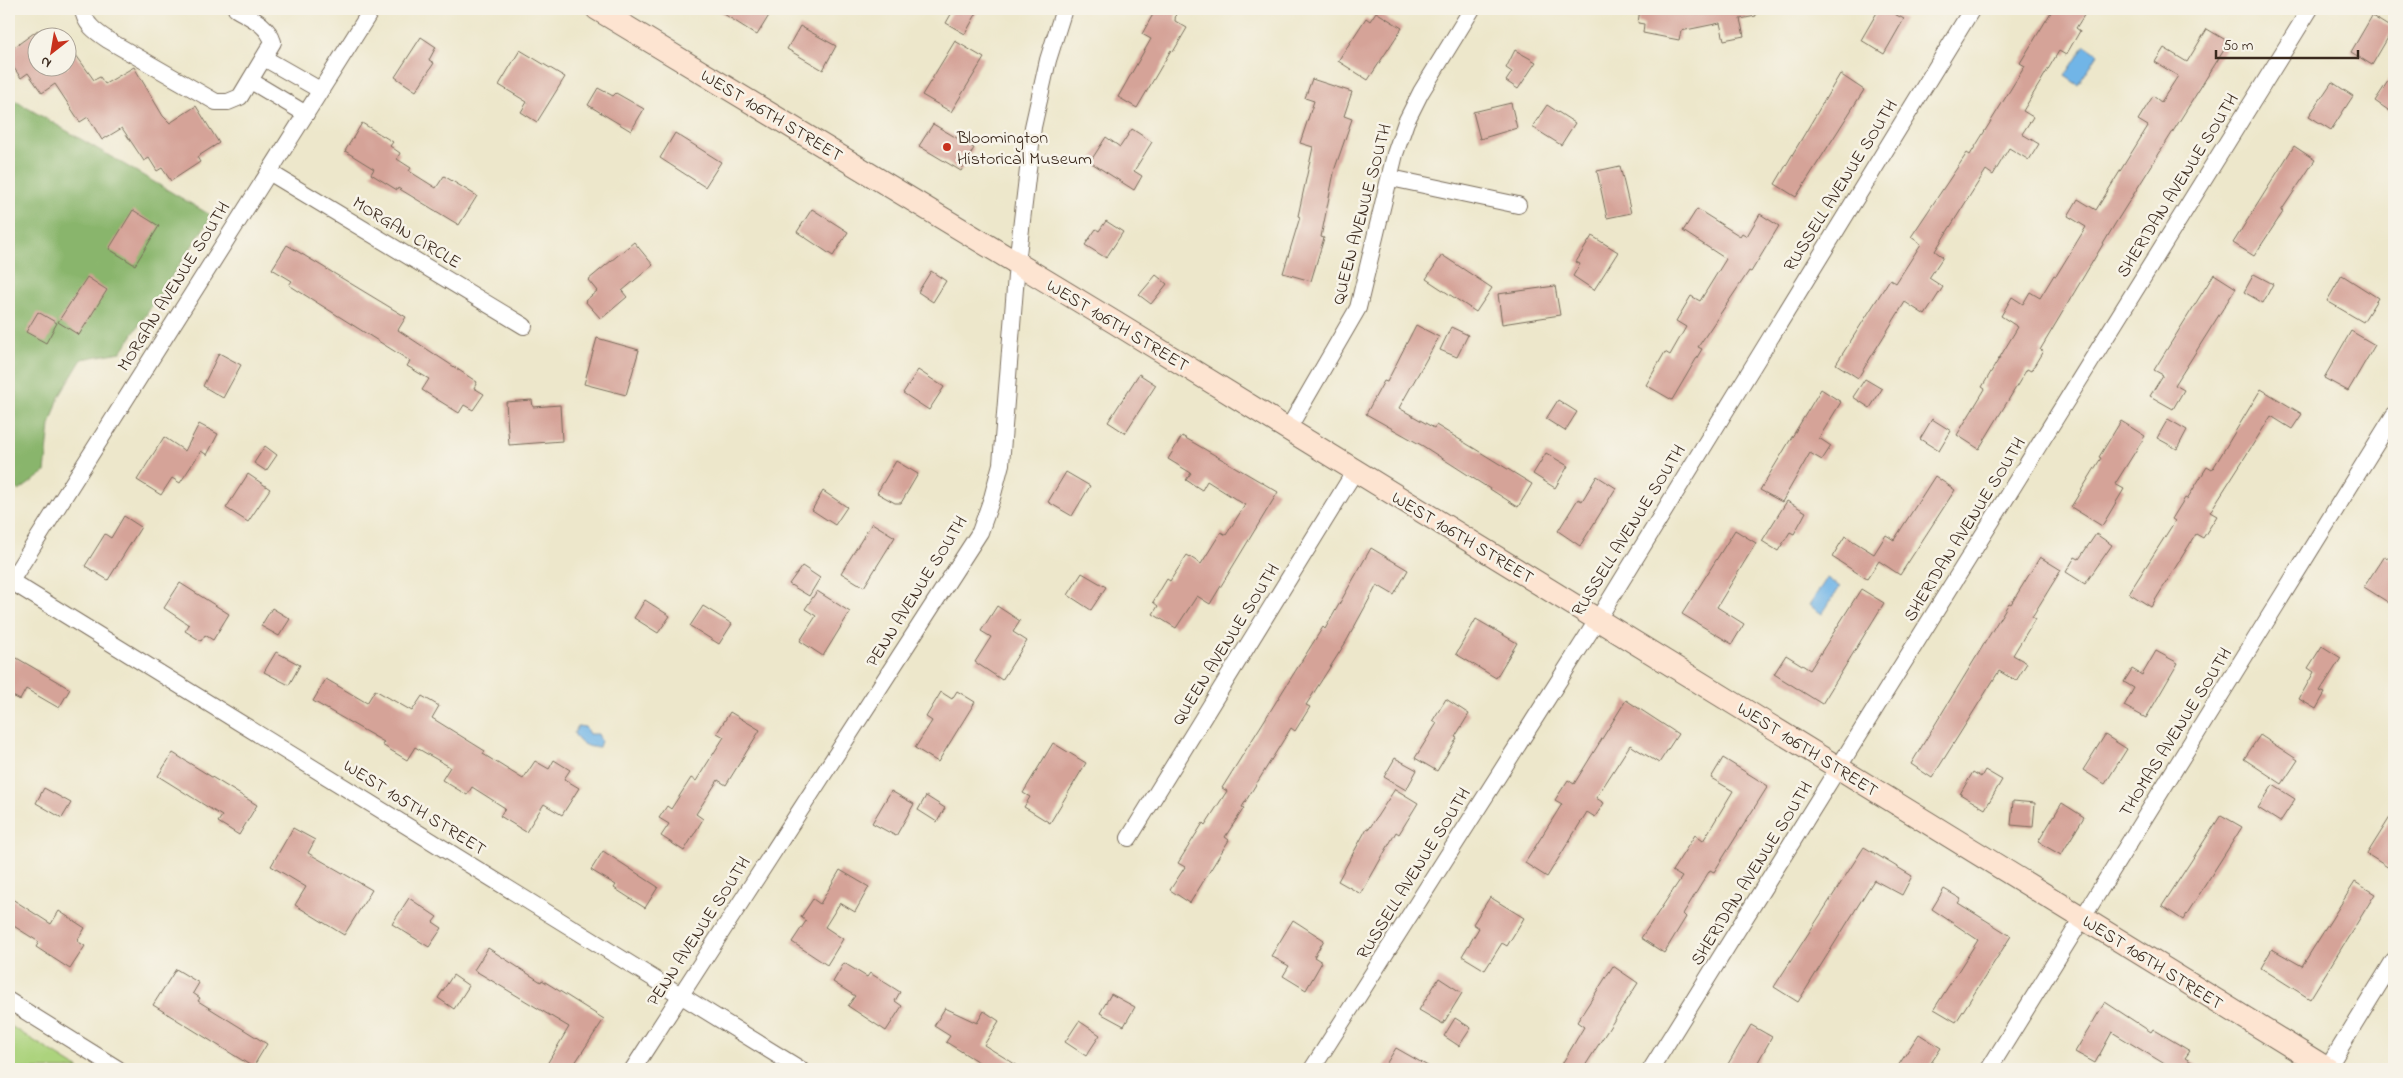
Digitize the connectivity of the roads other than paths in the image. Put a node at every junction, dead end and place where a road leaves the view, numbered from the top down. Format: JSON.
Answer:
{"nodes":[{"id":1,"x":84,"y":9,"type":"edge"},
{"id":2,"x":236,"y":9,"type":"edge"},
{"id":3,"x":372,"y":9,"type":"edge"},
{"id":4,"x":596,"y":9,"type":"edge"},
{"id":5,"x":1064,"y":9,"type":"edge"},
{"id":6,"x":1472,"y":9,"type":"edge"},
{"id":7,"x":1972,"y":9,"type":"edge"},
{"id":8,"x":2310,"y":9,"type":"edge"},
{"id":9,"x":264,"y":58,"type":"junction"},
{"id":10,"x":251,"y":81,"type":"junction"},
{"id":11,"x":320,"y":90,"type":"junction"},
{"id":12,"x":306,"y":114,"type":"junction"},
{"id":13,"x":269,"y":172,"type":"junction"},
{"id":14,"x":1391,"y":178,"type":"junction"},
{"id":15,"x":1518,"y":205,"type":"dead end"},
{"id":16,"x":1017,"y":264,"type":"junction"},
{"id":17,"x":524,"y":326,"type":"dead end"},
{"id":18,"x":2394,"y":415,"type":"edge"},
{"id":19,"x":1288,"y":429,"type":"junction"},
{"id":20,"x":1355,"y":471,"type":"junction"},
{"id":21,"x":9,"y":582,"type":"edge"},
{"id":22,"x":1598,"y":619,"type":"junction"},
{"id":23,"x":1840,"y":769,"type":"junction"},
{"id":24,"x":1129,"y":838,"type":"dead end"},
{"id":25,"x":2083,"y":919,"type":"junction"},
{"id":26,"x":2394,"y":960,"type":"edge"},
{"id":27,"x":680,"y":995,"type":"junction"},
{"id":28,"x":9,"y":1001,"type":"edge"},
{"id":29,"x":118,"y":1069,"type":"edge"},
{"id":30,"x":633,"y":1069,"type":"edge"},
{"id":31,"x":800,"y":1069,"type":"edge"},
{"id":32,"x":1312,"y":1069,"type":"edge"},
{"id":33,"x":1651,"y":1069,"type":"edge"},
{"id":34,"x":1989,"y":1069,"type":"edge"},
{"id":35,"x":2327,"y":1069,"type":"edge"}],
"edges":[{"from":1,"to":10,"type":"street"},
{"from":2,"to":9,"type":"street"},
{"from":3,"to":11,"type":"street","name":"MORGAN AVENUE SOUTH"},
{"from":4,"to":16,"type":"street","name":"WEST 106TH STREET"},
{"from":5,"to":16,"type":"street","name":"PENN AVENUE SOUTH"},
{"from":6,"to":14,"type":"street","name":"QUEEN AVENUE SOUTH"},
{"from":7,"to":22,"type":"street","name":"RUSSELL AVENUE SOUTH"},
{"from":8,"to":23,"type":"street","name":"SHERIDAN AVENUE SOUTH"},
{"from":9,"to":10,"type":"street"},
{"from":9,"to":11,"type":"street"},
{"from":10,"to":12,"type":"street"},
{"from":11,"to":12,"type":"street","name":"MORGAN AVENUE SOUTH"},
{"from":12,"to":13,"type":"street","name":"MORGAN AVENUE SOUTH"},
{"from":13,"to":17,"type":"street","name":"MORGAN CIRCLE"},
{"from":13,"to":21,"type":"street","name":"MORGAN AVENUE SOUTH"},
{"from":14,"to":15,"type":"street"},
{"from":14,"to":19,"type":"street","name":"QUEEN AVENUE SOUTH"},
{"from":16,"to":19,"type":"street","name":"WEST 106TH STREET"},
{"from":16,"to":27,"type":"street","name":"PENN AVENUE SOUTH"},
{"from":18,"to":25,"type":"street","name":"THOMAS AVENUE SOUTH"},
{"from":19,"to":20,"type":"street","name":"WEST 106TH STREET"},
{"from":20,"to":22,"type":"street","name":"WEST 106TH STREET"},
{"from":20,"to":24,"type":"street","name":"QUEEN AVENUE SOUTH"},
{"from":21,"to":27,"type":"street","name":"WEST 105TH STREET"},
{"from":22,"to":23,"type":"street","name":"WEST 106TH STREET"},
{"from":22,"to":32,"type":"street","name":"RUSSELL AVENUE SOUTH"},
{"from":23,"to":25,"type":"street","name":"WEST 106TH STREET"},
{"from":23,"to":33,"type":"street","name":"SHERIDAN AVENUE SOUTH"},
{"from":25,"to":34,"type":"street","name":"THOMAS AVENUE SOUTH"},
{"from":25,"to":35,"type":"street","name":"WEST 106TH STREET"},
{"from":26,"to":35,"type":"street"},
{"from":27,"to":30,"type":"street","name":"PENN AVENUE SOUTH"},
{"from":27,"to":31,"type":"street","name":"WEST 105TH STREET"},
{"from":28,"to":29,"type":"street"}]}
